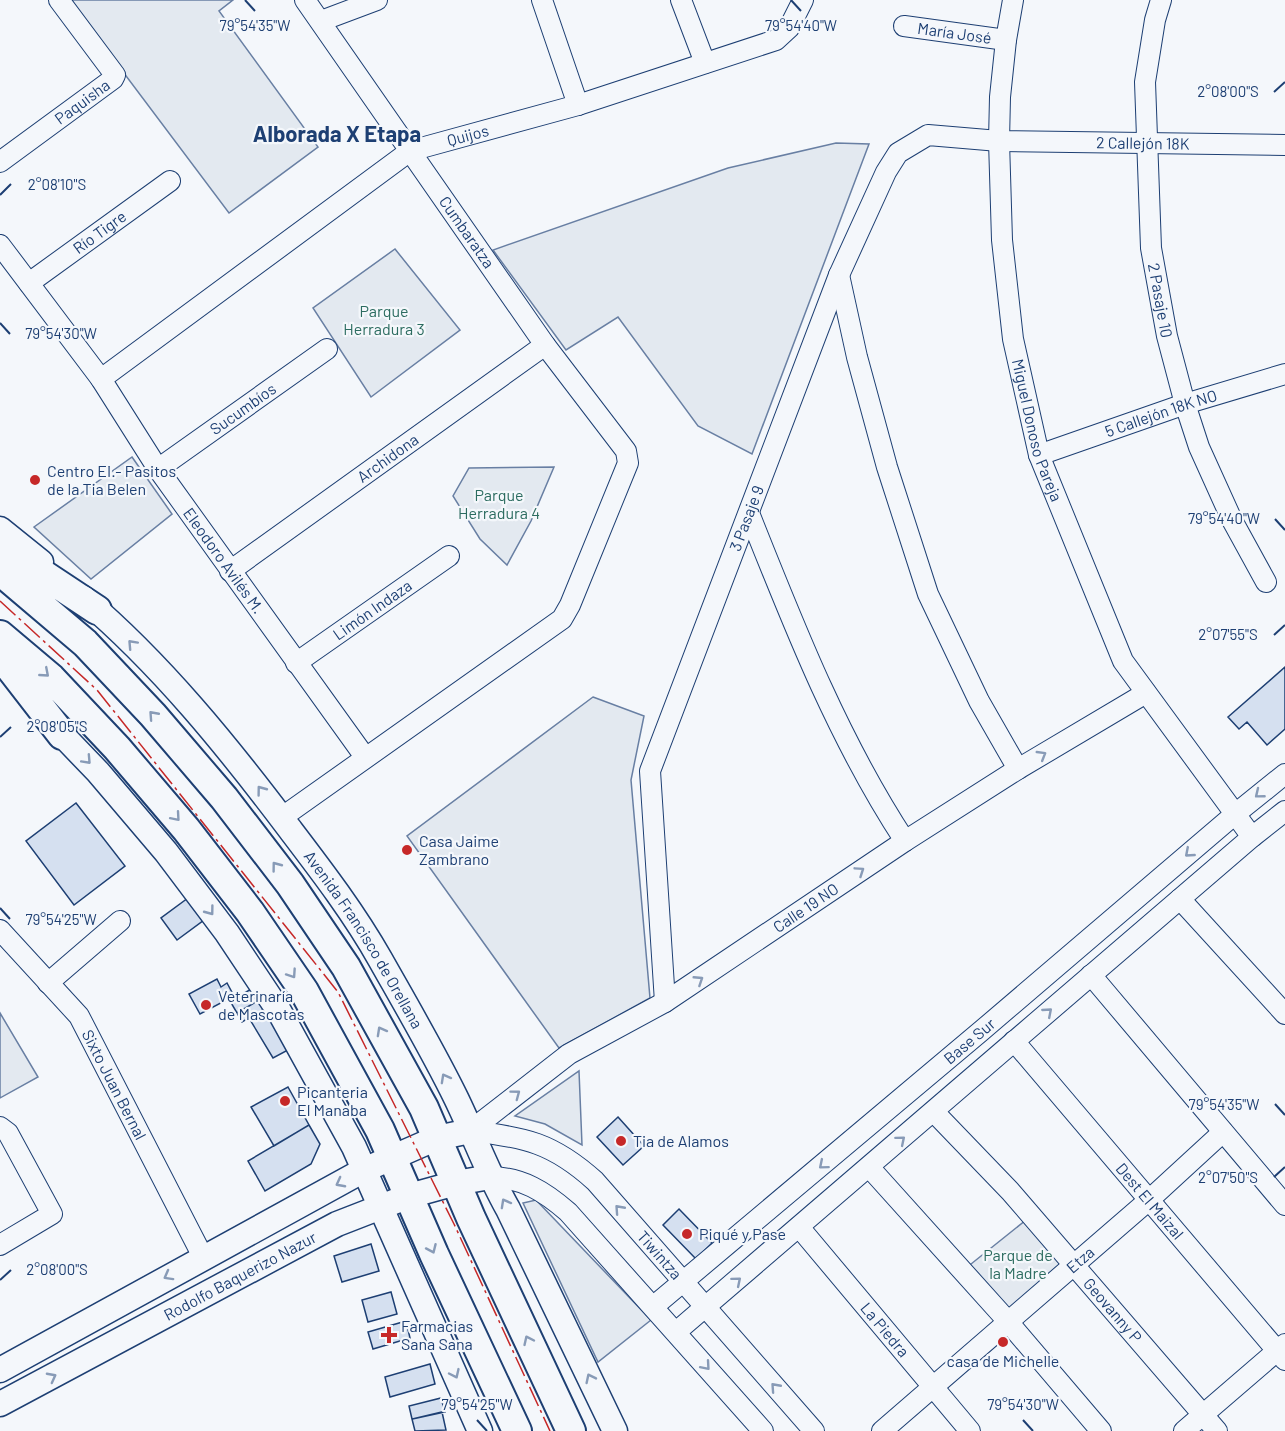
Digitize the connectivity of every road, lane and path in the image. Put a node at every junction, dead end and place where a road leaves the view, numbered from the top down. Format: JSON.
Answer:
{"nodes":[{"id":1,"x":59,"y":0,"type":"edge"},
{"id":2,"x":305,"y":0,"type":"edge"},
{"id":3,"x":377,"y":0,"type":"edge"},
{"id":4,"x":542,"y":0,"type":"edge"},
{"id":5,"x":681,"y":0,"type":"edge"},
{"id":6,"x":803,"y":0,"type":"edge"},
{"id":7,"x":1013,"y":0,"type":"edge"},
{"id":8,"x":1161,"y":0,"type":"edge"},
{"id":9,"x":321,"y":21,"type":"junction"},
{"id":10,"x":904,"y":26,"type":"dead end"},
{"id":11,"x":1006,"y":40,"type":"junction"},
{"id":12,"x":705,"y":63,"type":"junction"},
{"id":13,"x":578,"y":105,"type":"junction"},
{"id":14,"x":1285,"y":136,"type":"edge"},
{"id":15,"x":999,"y":141,"type":"junction"},
{"id":16,"x":1146,"y":141,"type":"junction"},
{"id":17,"x":1285,"y":145,"type":"edge"},
{"id":18,"x":410,"y":150,"type":"junction"},
{"id":19,"x":1285,"y":155,"type":"edge"},
{"id":20,"x":0,"y":162,"type":"edge"},
{"id":21,"x":170,"y":181,"type":"dead end"},
{"id":22,"x":0,"y":245,"type":"edge"},
{"id":23,"x":839,"y":274,"type":"junction"},
{"id":24,"x":29,"y":283,"type":"junction"},
{"id":25,"x":545,"y":345,"type":"junction"},
{"id":26,"x":327,"y":349,"type":"dead end"},
{"id":27,"x":1285,"y":374,"type":"edge"},
{"id":28,"x":101,"y":379,"type":"junction"},
{"id":29,"x":1185,"y":404,"type":"junction"},
{"id":30,"x":1039,"y":455,"type":"junction"},
{"id":31,"x":158,"y":469,"type":"junction"},
{"id":32,"x":749,"y":513,"type":"junction"},
{"id":33,"x":0,"y":529,"type":"edge"},
{"id":34,"x":0,"y":549,"type":"edge"},
{"id":35,"x":449,"y":556,"type":"dead end"},
{"id":36,"x":0,"y":571,"type":"edge"},
{"id":37,"x":230,"y":571,"type":"junction"},
{"id":38,"x":1266,"y":582,"type":"dead end"},
{"id":39,"x":97,"y":610,"type":"junction"},
{"id":40,"x":0,"y":635,"type":"edge"},
{"id":41,"x":0,"y":655,"type":"edge"},
{"id":42,"x":296,"y":663,"type":"junction"},
{"id":43,"x":0,"y":675,"type":"edge"},
{"id":44,"x":1146,"y":693,"type":"junction"},
{"id":45,"x":62,"y":735,"type":"junction"},
{"id":46,"x":365,"y":757,"type":"junction"},
{"id":47,"x":1018,"y":769,"type":"junction"},
{"id":48,"x":1285,"y":774,"type":"edge"},
{"id":49,"x":1285,"y":811,"type":"edge"},
{"id":50,"x":1234,"y":815,"type":"junction"},
{"id":51,"x":281,"y":818,"type":"junction"},
{"id":52,"x":1252,"y":837,"type":"junction"},
{"id":53,"x":905,"y":841,"type":"junction"},
{"id":54,"x":1180,"y":899,"type":"junction"},
{"id":55,"x":120,"y":921,"type":"dead end"},
{"id":56,"x":0,"y":930,"type":"edge"},
{"id":57,"x":1091,"y":975,"type":"junction"},
{"id":58,"x":48,"y":982,"type":"junction"},
{"id":59,"x":665,"y":1002,"type":"junction"},
{"id":60,"x":1285,"y":1014,"type":"edge"},
{"id":61,"x":1014,"y":1041,"type":"junction"},
{"id":62,"x":934,"y":1112,"type":"junction"},
{"id":63,"x":3,"y":1128,"type":"edge"},
{"id":64,"x":470,"y":1131,"type":"junction"},
{"id":65,"x":1223,"y":1132,"type":"junction"},
{"id":66,"x":437,"y":1138,"type":"junction"},
{"id":67,"x":392,"y":1157,"type":"junction"},
{"id":68,"x":869,"y":1167,"type":"junction"},
{"id":69,"x":364,"y":1170,"type":"junction"},
{"id":70,"x":490,"y":1177,"type":"junction"},
{"id":71,"x":456,"y":1183,"type":"junction"},
{"id":72,"x":409,"y":1196,"type":"junction"},
{"id":73,"x":1149,"y":1200,"type":"junction"},
{"id":74,"x":1285,"y":1205,"type":"edge"},
{"id":75,"x":380,"y":1206,"type":"junction"},
{"id":76,"x":799,"y":1227,"type":"junction"},
{"id":77,"x":0,"y":1245,"type":"edge"},
{"id":78,"x":203,"y":1257,"type":"junction"},
{"id":79,"x":1074,"y":1265,"type":"junction"},
{"id":80,"x":684,"y":1282,"type":"junction"},
{"id":81,"x":654,"y":1306,"type":"junction"},
{"id":82,"x":705,"y":1308,"type":"junction"},
{"id":83,"x":1008,"y":1322,"type":"junction"},
{"id":84,"x":676,"y":1332,"type":"junction"},
{"id":85,"x":1282,"y":1352,"type":"edge"},
{"id":86,"x":0,"y":1370,"type":"edge"},
{"id":87,"x":933,"y":1387,"type":"junction"},
{"id":88,"x":0,"y":1404,"type":"edge"},
{"id":89,"x":1203,"y":1414,"type":"junction"},
{"id":90,"x":480,"y":1431,"type":"edge"},
{"id":91,"x":517,"y":1431,"type":"edge"},
{"id":92,"x":571,"y":1431,"type":"edge"},
{"id":93,"x":615,"y":1431,"type":"edge"},
{"id":94,"x":763,"y":1431,"type":"edge"},
{"id":95,"x":814,"y":1431,"type":"edge"},
{"id":96,"x":882,"y":1431,"type":"edge"},
{"id":97,"x":970,"y":1431,"type":"edge"},
{"id":98,"x":1101,"y":1431,"type":"edge"},
{"id":99,"x":1184,"y":1431,"type":"edge"},
{"id":100,"x":1217,"y":1431,"type":"edge"}],
"edges":[{"from":1,"to":20,"type":"street","name":"Paquisha"},
{"from":2,"to":9,"type":"street","name":"Cumbaratza"},
{"from":3,"to":9,"type":"street"},
{"from":4,"to":13,"type":"street"},
{"from":5,"to":12,"type":"street"},
{"from":6,"to":12,"type":"street","name":"Quijos"},
{"from":7,"to":11,"type":"street","name":"Miguel Donoso Pareja"},
{"from":8,"to":16,"type":"street","name":"2 Pasaje 10"},
{"from":9,"to":18,"type":"street","name":"Cumbaratza"},
{"from":10,"to":11,"type":"street","name":"María José"},
{"from":11,"to":15,"type":"street","name":"Miguel Donoso Pareja"},
{"from":12,"to":13,"type":"street","name":"Quijos"},
{"from":13,"to":18,"type":"street","name":"Quijos"},
{"from":14,"to":17,"type":"street"},
{"from":15,"to":16,"type":"street","name":"2 Callejón 18K"},
{"from":15,"to":23,"type":"street","name":"3 Pasaje 9"},
{"from":15,"to":30,"type":"street","name":"Miguel Donoso Pareja"},
{"from":16,"to":17,"type":"street","name":"2 Callejón 18K"},
{"from":16,"to":29,"type":"street","name":"2 Pasaje 10"},
{"from":17,"to":19,"type":"street"},
{"from":18,"to":25,"type":"street","name":"Cumbaratza"},
{"from":18,"to":28,"type":"street","name":"Quijos"},
{"from":21,"to":24,"type":"street","name":"Río Tigre"},
{"from":22,"to":24,"type":"street","name":"Eleodoro Avilés M."},
{"from":23,"to":32,"type":"street","name":"3 Pasaje 9"},
{"from":23,"to":47,"type":"street"},
{"from":24,"to":28,"type":"street","name":"Eleodoro Avilés M."},
{"from":25,"to":37,"type":"street","name":"Archidona"},
{"from":25,"to":46,"type":"street","name":"Cumbaratza"},
{"from":26,"to":31,"type":"street","name":"Sucumbíos"},
{"from":27,"to":29,"type":"street","name":"5 Callejón 18K NO"},
{"from":28,"to":31,"type":"street","name":"Eleodoro Avilés M."},
{"from":29,"to":30,"type":"street","name":"5 Callejón 18K NO"},
{"from":29,"to":38,"type":"street","name":"2 Pasaje 10"},
{"from":30,"to":44,"type":"street","name":"Miguel Donoso Pareja"},
{"from":31,"to":37,"type":"street","name":"Eleodoro Avilés M."},
{"from":32,"to":53,"type":"street"},
{"from":32,"to":59,"type":"street","name":"3 Pasaje 9"},
{"from":33,"to":39,"type":"main road","name":"Avenida Francisco de Orellana"},
{"from":34,"to":39,"type":"highway"},
{"from":35,"to":42,"type":"street","name":"Limón Indaza"},
{"from":66,"to":36,"type":"highway","name":"Avenida Francisco de Orellana","one_way":true},
{"from":37,"to":42,"type":"street","name":"Eleodoro Avilés M."},
{"from":51,"to":39,"type":"main road","name":"Avenida Francisco de Orellana","one_way":true},
{"from":40,"to":67,"type":"highway","one_way":true},
{"from":41,"to":45,"type":"highway"},
{"from":42,"to":46,"type":"street","name":"Eleodoro Avilés M."},
{"from":43,"to":45,"type":"main road"},
{"from":47,"to":44,"type":"street","name":"Calle 19 NO","one_way":true},
{"from":44,"to":50,"type":"street","name":"Miguel Donoso Pareja"},
{"from":45,"to":69,"type":"main road","one_way":true},
{"from":46,"to":51,"type":"street"},
{"from":47,"to":53,"type":"street","name":"Calle 19 NO"},
{"from":48,"to":50,"type":"street","name":"Base Sur","one_way":true},
{"from":49,"to":52,"type":"street","name":"Base Sur"},
{"from":50,"to":52,"type":"street","name":"Miguel Donoso Pareja"},
{"from":50,"to":80,"type":"street","name":"Base Sur","one_way":true},
{"from":64,"to":51,"type":"main road","name":"Avenida Francisco de Orellana","one_way":true},
{"from":52,"to":54,"type":"street","name":"Base Sur"},
{"from":59,"to":53,"type":"street","name":"Calle 19 NO","one_way":true},
{"from":54,"to":57,"type":"street","name":"Base Sur"},
{"from":54,"to":60,"type":"street"},
{"from":55,"to":58,"type":"street"},
{"from":56,"to":58,"type":"street","name":"Sixto Juan Bernal"},
{"from":61,"to":57,"type":"street","name":"Base Sur","one_way":true},
{"from":57,"to":65,"type":"street"},
{"from":58,"to":78,"type":"street","name":"Sixto Juan Bernal"},
{"from":64,"to":59,"type":"street","name":"Calle 19 NO","one_way":true},
{"from":61,"to":62,"type":"street","name":"Base Sur"},
{"from":61,"to":73,"type":"street","name":"Dest El Maizal"},
{"from":68,"to":62,"type":"street","name":"Base Sur","one_way":true},
{"from":62,"to":79,"type":"street","name":"Geovanny P"},
{"from":63,"to":77,"type":"street"},
{"from":64,"to":66,"type":"main road","name":"Rodolfo Baquerizo Nazur"},
{"from":64,"to":70,"type":"main road","name":"Avenida Francisco de Orellana"},
{"from":80,"to":64,"type":"street","name":"Tiwintza","one_way":true},
{"from":65,"to":73,"type":"street","name":"Etza"},
{"from":65,"to":74,"type":"street"},
{"from":66,"to":67,"type":"main road","name":"Rodolfo Baquerizo Nazur"},
{"from":66,"to":71,"type":"highway","name":"Avenida Francisco de Orellana"},
{"from":67,"to":69,"type":"main road","name":"Rodolfo Baquerizo Nazur"},
{"from":67,"to":72,"type":"highway"},
{"from":68,"to":76,"type":"street","name":"Base Sur"},
{"from":68,"to":83,"type":"street"},
{"from":69,"to":75,"type":"main road"},
{"from":69,"to":78,"type":"main road","name":"Rodolfo Baquerizo Nazur","one_way":true},
{"from":70,"to":71,"type":"main road","name":"Rodolfo Baquerizo Nazur"},
{"from":70,"to":81,"type":"street"},
{"from":93,"to":70,"type":"main road","name":"Avenida Francisco de Orellana","one_way":true},
{"from":71,"to":72,"type":"main road","name":"Rodolfo Baquerizo Nazur"},
{"from":92,"to":71,"type":"highway","name":"Avenida Francisco de Orellana","one_way":true},
{"from":72,"to":75,"type":"main road","name":"Rodolfo Baquerizo Nazur"},
{"from":72,"to":91,"type":"highway","one_way":true},
{"from":73,"to":79,"type":"street","name":"Etza"},
{"from":73,"to":85,"type":"street","name":"Dest El Maizal"},
{"from":88,"to":75,"type":"main road","name":"Rodolfo Baquerizo Nazur","one_way":true},
{"from":75,"to":90,"type":"main road","one_way":true},
{"from":82,"to":76,"type":"street","name":"Base Sur","one_way":true},
{"from":76,"to":87,"type":"street","name":"La Piedra"},
{"from":78,"to":86,"type":"main road","name":"Rodolfo Baquerizo Nazur","one_way":true},
{"from":79,"to":83,"type":"street","name":"Etza"},
{"from":79,"to":89,"type":"street","name":"Geovanny P"},
{"from":80,"to":81,"type":"street","name":"Base Sur"},
{"from":80,"to":82,"type":"street","name":"Tiwintza"},
{"from":81,"to":84,"type":"street"},
{"from":82,"to":84,"type":"street","name":"Base Sur"},
{"from":95,"to":82,"type":"street","name":"Tiwintza","one_way":true},
{"from":83,"to":87,"type":"street","name":"Etza"},
{"from":83,"to":98,"type":"street"},
{"from":84,"to":94,"type":"street","one_way":true},
{"from":85,"to":89,"type":"street"},
{"from":87,"to":96,"type":"street","name":"Etza"},
{"from":87,"to":97,"type":"street","name":"La Piedra"},
{"from":89,"to":99,"type":"street"},
{"from":89,"to":100,"type":"street","name":"Geovanny P"}]}
